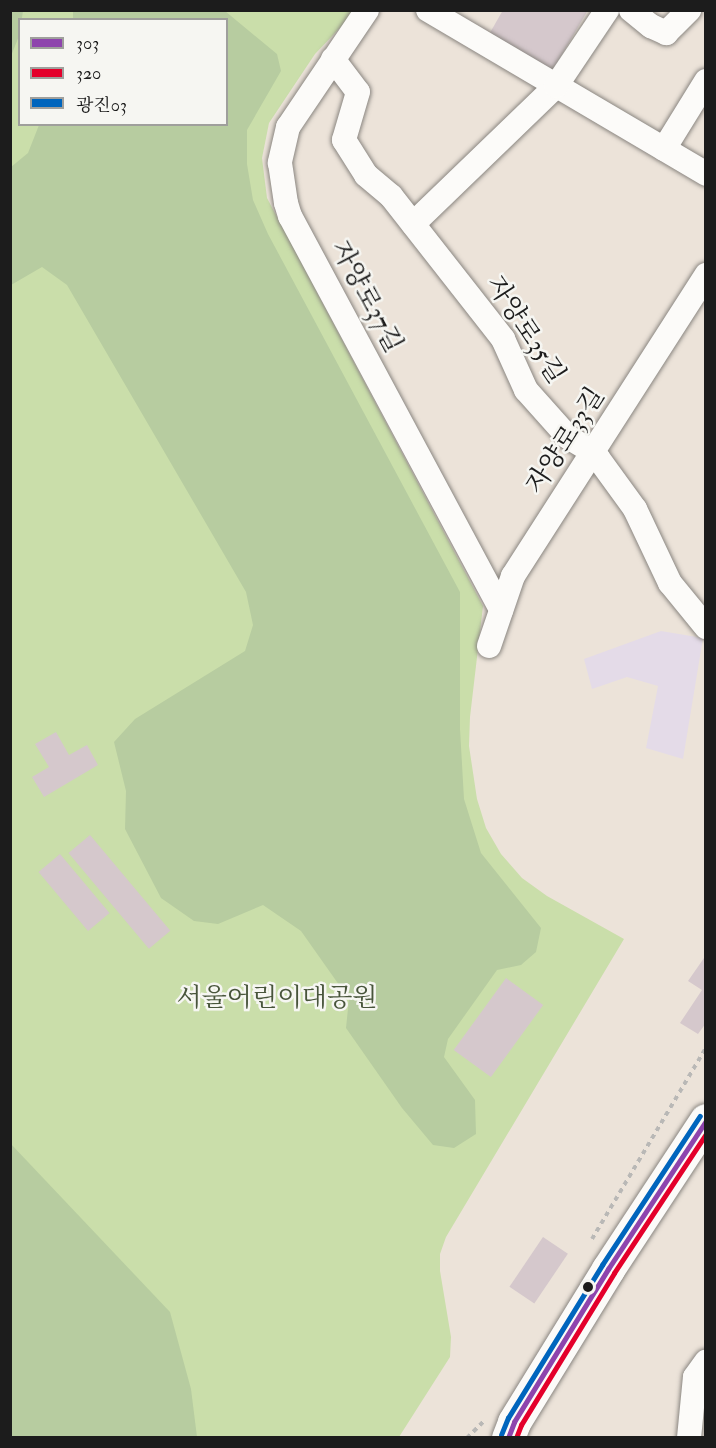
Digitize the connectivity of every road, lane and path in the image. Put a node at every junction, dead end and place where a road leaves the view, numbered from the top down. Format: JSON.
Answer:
{"nodes":[{"id":1,"x":367,"y":10,"type":"edge"},
{"id":2,"x":429,"y":10,"type":"edge"},
{"id":3,"x":607,"y":10,"type":"edge"},
{"id":4,"x":631,"y":10,"type":"edge"},
{"id":5,"x":689,"y":10,"type":"edge"},
{"id":6,"x":333,"y":59,"type":"junction"},
{"id":7,"x":705,"y":81,"type":"edge"},
{"id":8,"x":556,"y":86,"type":"junction"},
{"id":9,"x":664,"y":149,"type":"junction"},
{"id":10,"x":705,"y":174,"type":"edge"},
{"id":11,"x":413,"y":224,"type":"junction"},
{"id":12,"x":705,"y":275,"type":"edge"},
{"id":13,"x":593,"y":452,"type":"junction"},
{"id":14,"x":501,"y":610,"type":"junction"},
{"id":15,"x":705,"y":627,"type":"edge"},
{"id":16,"x":489,"y":646,"type":"dead end"},
{"id":17,"x":705,"y":1120,"type":"edge"},
{"id":18,"x":705,"y":1362,"type":"edge"},
{"id":19,"x":508,"y":1437,"type":"edge"},
{"id":20,"x":689,"y":1437,"type":"edge"}],
"edges":[{"from":1,"to":6,"type":"street","name":"자양로37길"},
{"from":2,"to":8,"type":"street"},
{"from":3,"to":8,"type":"street"},
{"from":4,"to":5,"type":"street"},
{"from":6,"to":11,"type":"street","name":"자양로35길"},
{"from":6,"to":14,"type":"street","name":"자양로37길"},
{"from":7,"to":9,"type":"street"},
{"from":8,"to":9,"type":"street"},
{"from":8,"to":11,"type":"street"},
{"from":9,"to":10,"type":"street"},
{"from":11,"to":13,"type":"street","name":"자양로35길"},
{"from":12,"to":13,"type":"street","name":"자양로33길"},
{"from":13,"to":14,"type":"street","name":"자양로33길"},
{"from":13,"to":15,"type":"street","name":"자양로35길"},
{"from":14,"to":16,"type":"street","name":"자양로33길"},
{"from":17,"to":19,"type":"main road"},
{"from":18,"to":20,"type":"street"}]}
